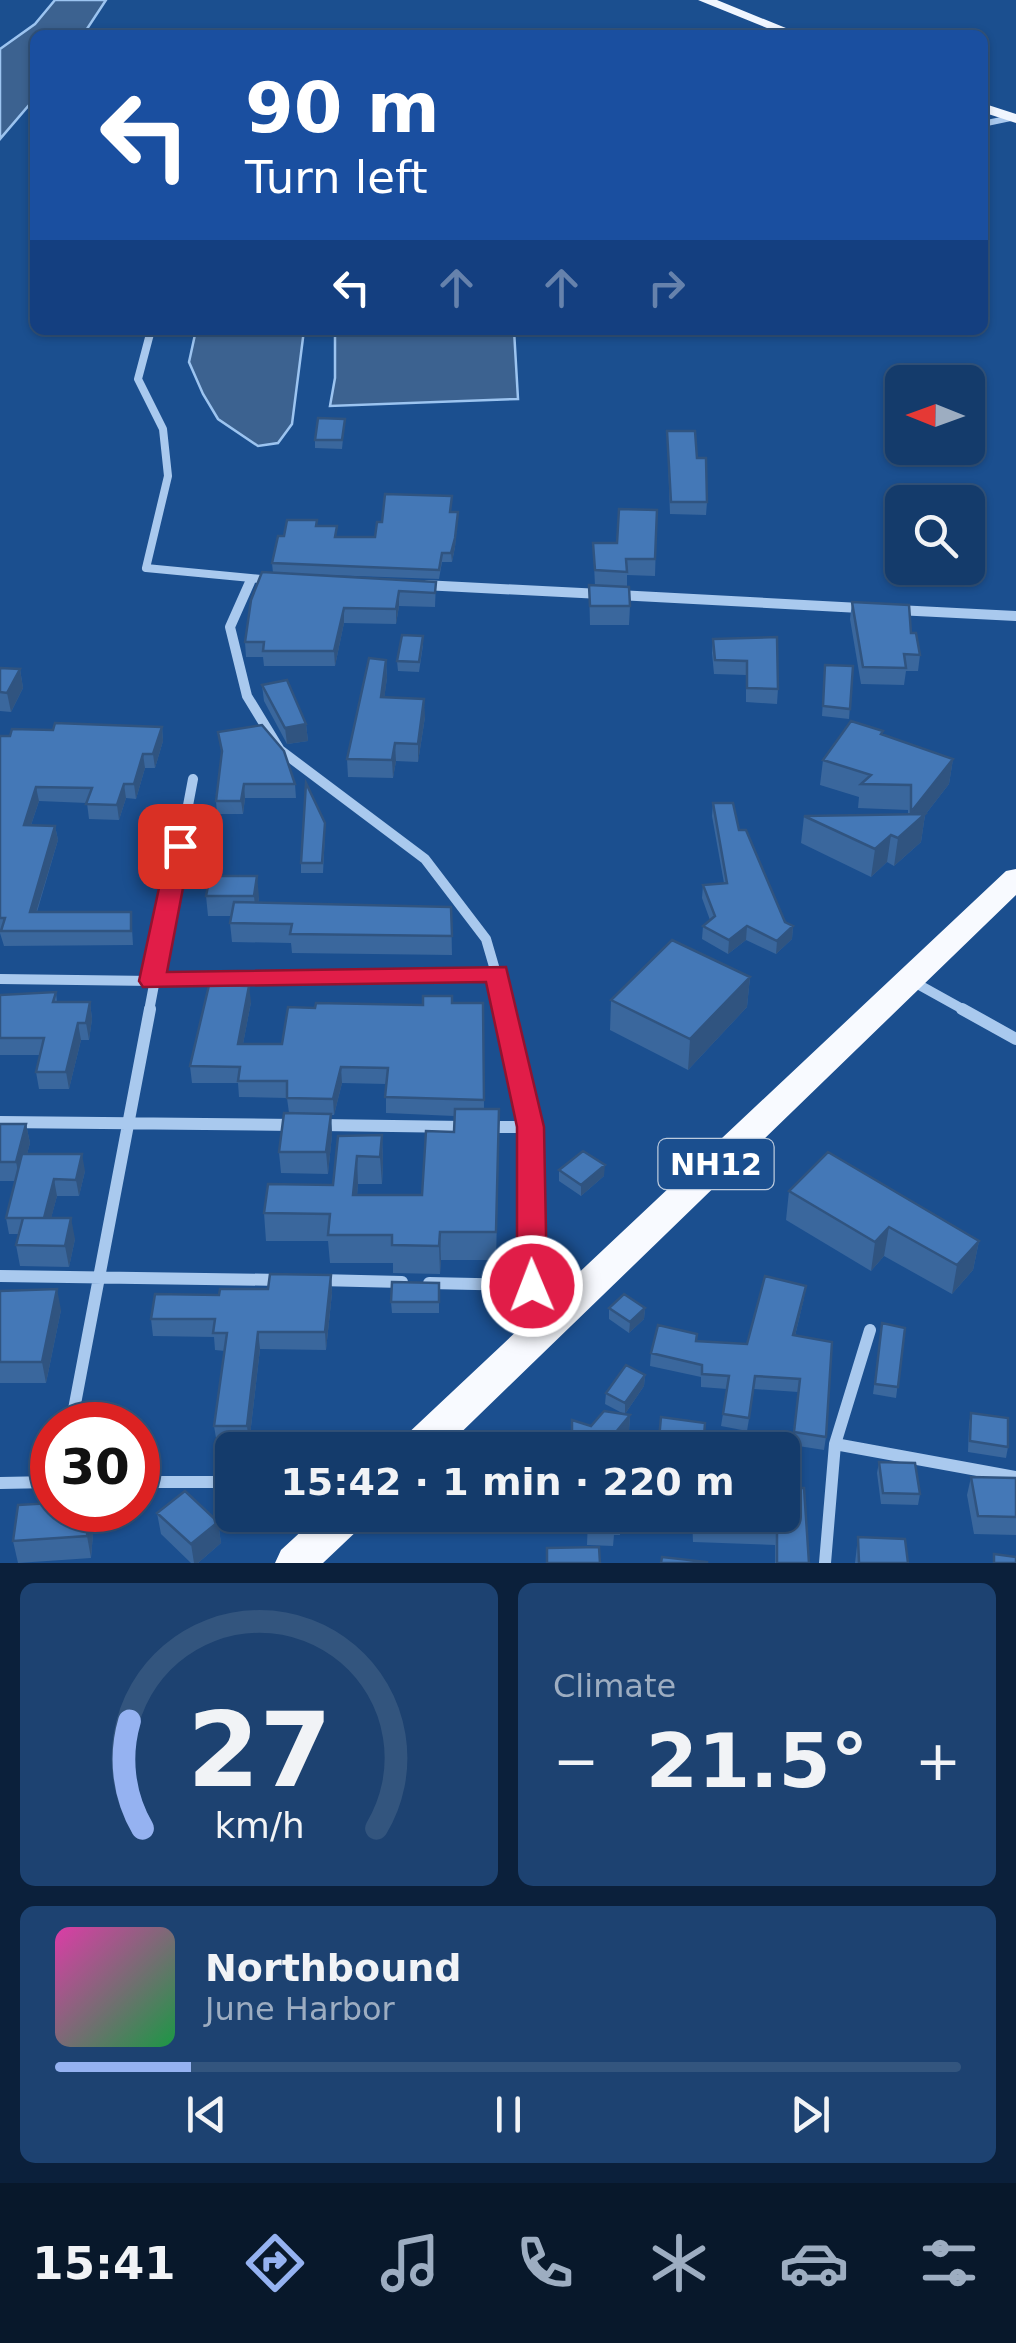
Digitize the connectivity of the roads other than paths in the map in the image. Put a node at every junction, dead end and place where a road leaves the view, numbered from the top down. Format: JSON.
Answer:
{"nodes":[{"id":1,"x":705,"y":0,"type":"edge"},
{"id":2,"x":783,"y":30,"type":"edge"},
{"id":3,"x":988,"y":109,"type":"edge"},
{"id":4,"x":1014,"y":118,"type":"edge"},
{"id":5,"x":988,"y":123,"type":"edge"},
{"id":6,"x":150,"y":335,"type":"edge"},
{"id":7,"x":252,"y":579,"type":"junction"},
{"id":8,"x":289,"y":580,"type":"edge"},
{"id":9,"x":420,"y":585,"type":"edge"},
{"id":10,"x":866,"y":608,"type":"edge"},
{"id":11,"x":885,"y":609,"type":"edge"},
{"id":12,"x":1016,"y":616,"type":"edge"},
{"id":13,"x":193,"y":779,"type":"dead end"},
{"id":14,"x":1016,"y":878,"type":"edge"},
{"id":15,"x":497,"y":973,"type":"junction"},
{"id":16,"x":0,"y":980,"type":"edge"},
{"id":17,"x":910,"y":980,"type":"junction"},
{"id":18,"x":152,"y":981,"type":"junction"},
{"id":19,"x":1016,"y":1039,"type":"edge"},
{"id":20,"x":0,"y":1122,"type":"edge"},
{"id":21,"x":126,"y":1123,"type":"junction"},
{"id":22,"x":530,"y":1127,"type":"junction"},
{"id":23,"x":0,"y":1276,"type":"edge"},
{"id":24,"x":98,"y":1276,"type":"junction"},
{"id":25,"x":532,"y":1286,"type":"junction"},
{"id":26,"x":588,"y":1286,"type":"junction"},
{"id":27,"x":870,"y":1330,"type":"dead end"},
{"id":28,"x":74,"y":1402,"type":"edge"},
{"id":29,"x":436,"y":1432,"type":"edge"},
{"id":30,"x":835,"y":1444,"type":"junction"},
{"id":31,"x":1016,"y":1477,"type":"edge"},
{"id":32,"x":30,"y":1482,"type":"edge"},
{"id":33,"x":160,"y":1482,"type":"edge"},
{"id":34,"x":215,"y":1482,"type":"edge"},
{"id":35,"x":0,"y":1483,"type":"edge"},
{"id":36,"x":329,"y":1532,"type":"edge"},
{"id":37,"x":295,"y":1563,"type":"edge"},
{"id":38,"x":824,"y":1563,"type":"edge"}],
"edges":[{"from":1,"to":2,"type":"main road"},
{"from":3,"to":4,"type":"main road"},
{"from":4,"to":5,"type":"street"},
{"from":6,"to":7,"type":"street"},
{"from":7,"to":8,"type":"street"},
{"from":7,"to":15,"type":"street"},
{"from":9,"to":10,"type":"street"},
{"from":11,"to":12,"type":"street"},
{"from":13,"to":18,"type":"street"},
{"from":14,"to":17,"type":"highway","number":"NH12"},
{"from":15,"to":18,"type":"street"},
{"from":15,"to":22,"type":"street"},
{"from":16,"to":18,"type":"street"},
{"from":17,"to":19,"type":"street"},
{"from":17,"to":26,"type":"highway","number":"NH12"},
{"from":18,"to":21,"type":"street"},
{"from":20,"to":21,"type":"street"},
{"from":21,"to":22,"type":"street"},
{"from":21,"to":24,"type":"street"},
{"from":22,"to":25,"type":"street"},
{"from":23,"to":24,"type":"street"},
{"from":24,"to":25,"type":"street"},
{"from":24,"to":28,"type":"street"},
{"from":25,"to":26,"type":"street"},
{"from":26,"to":29,"type":"highway","number":"NH12"},
{"from":27,"to":30,"type":"street"},
{"from":30,"to":31,"type":"street"},
{"from":30,"to":38,"type":"street"},
{"from":32,"to":35,"type":"street"},
{"from":33,"to":34,"type":"street"},
{"from":36,"to":37,"type":"highway"}]}
